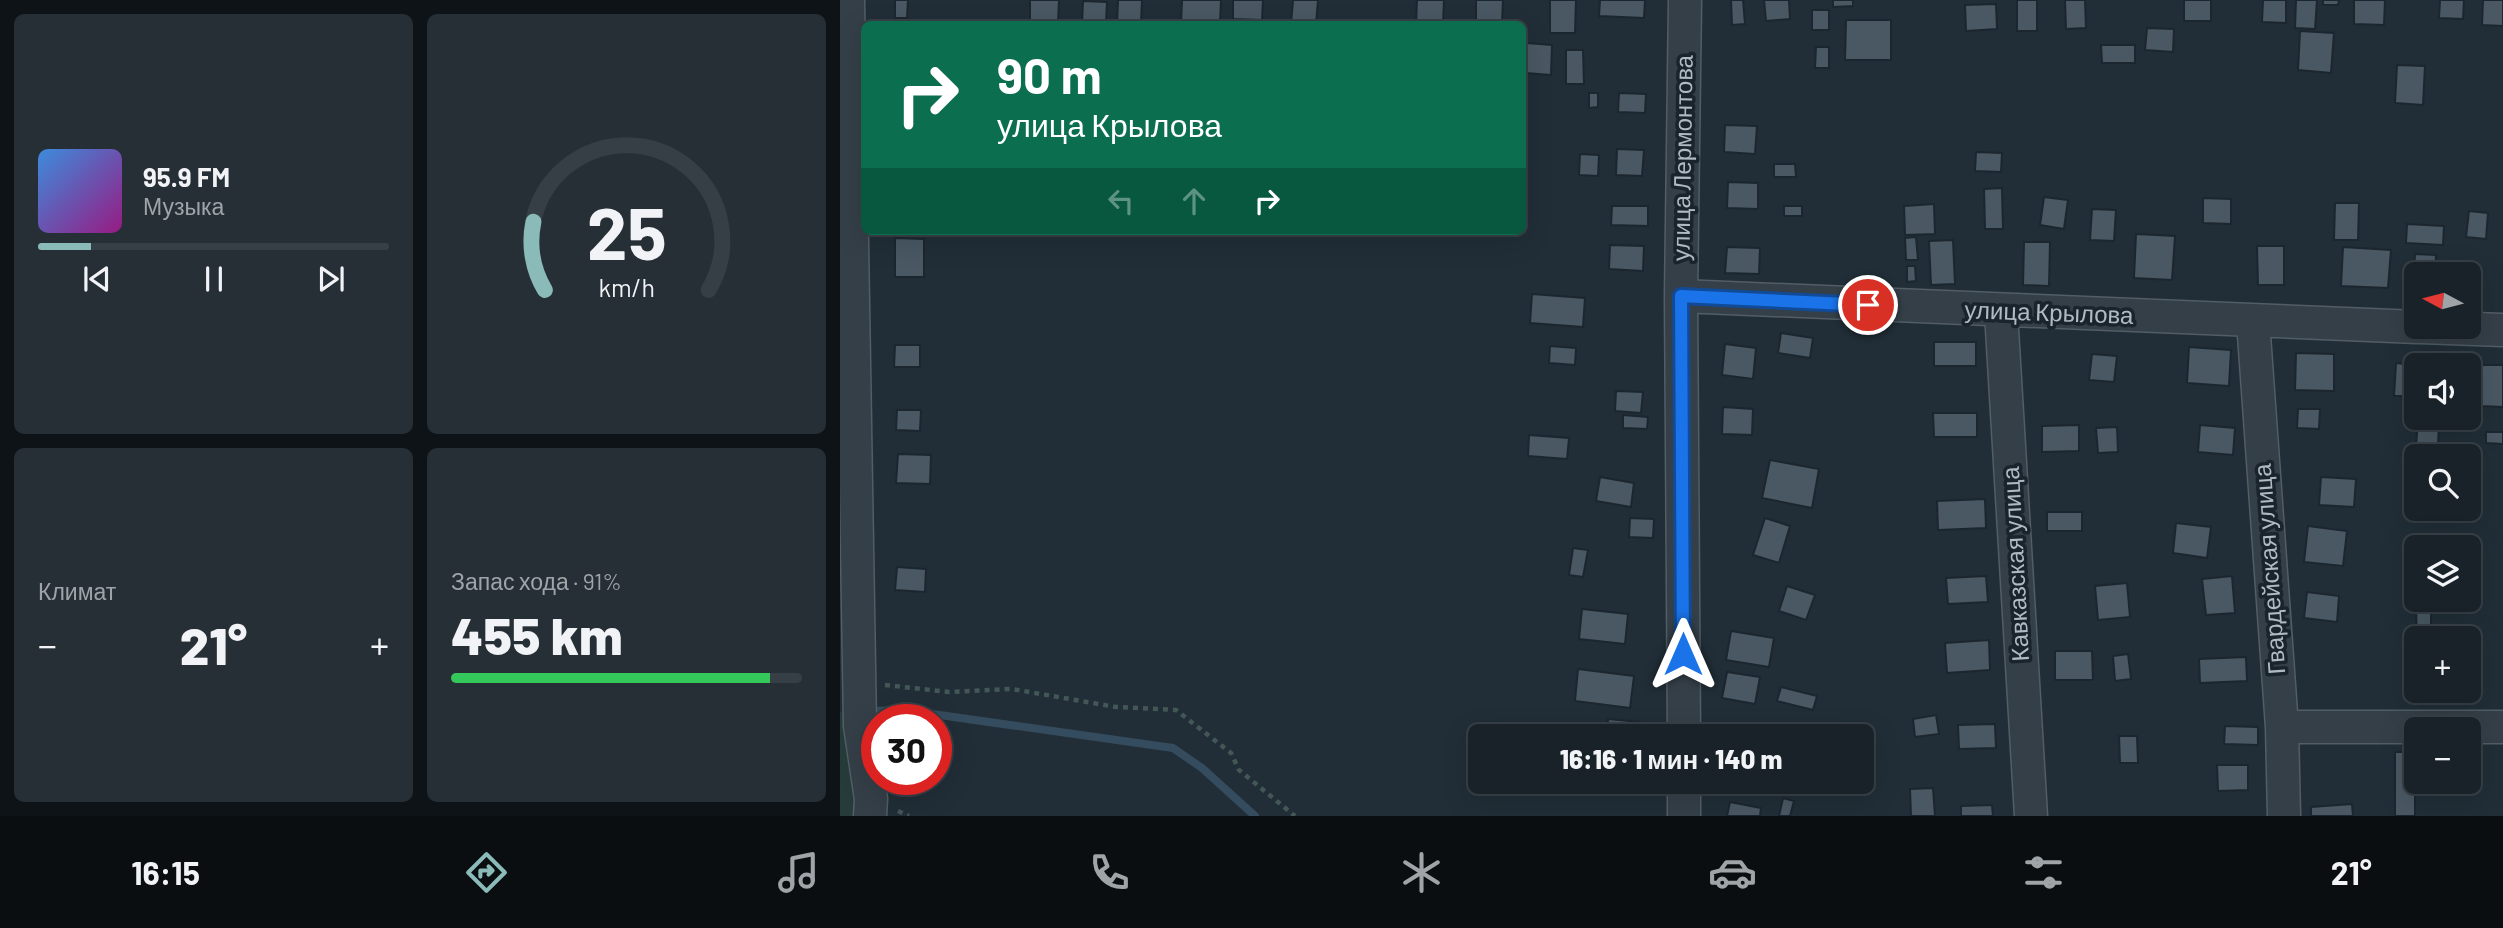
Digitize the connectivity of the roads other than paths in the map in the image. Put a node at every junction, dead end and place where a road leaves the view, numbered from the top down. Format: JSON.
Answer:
{"nodes":[{"id":1,"x":848,"y":0,"type":"edge"},
{"id":2,"x":1685,"y":0,"type":"edge"},
{"id":3,"x":1681,"y":296,"type":"junction"},
{"id":4,"x":2001,"y":312,"type":"junction"},
{"id":5,"x":2253,"y":321,"type":"junction"},
{"id":6,"x":2404,"y":326,"type":"edge"},
{"id":7,"x":2482,"y":329,"type":"edge"},
{"id":8,"x":2503,"y":330,"type":"edge"},
{"id":9,"x":1684,"y":724,"type":"edge"},
{"id":10,"x":2281,"y":727,"type":"junction"},
{"id":11,"x":2503,"y":727,"type":"edge"},
{"id":12,"x":1684,"y":794,"type":"edge"},
{"id":13,"x":870,"y":816,"type":"edge"},
{"id":14,"x":1684,"y":816,"type":"edge"},
{"id":15,"x":2031,"y":816,"type":"edge"},
{"id":16,"x":2284,"y":816,"type":"edge"}],
"edges":[{"from":1,"to":13,"type":"street"},
{"from":2,"to":3,"type":"street","name":"улица Лермонтова"},
{"from":3,"to":4,"type":"street","name":"улица Крылова"},
{"from":3,"to":9,"type":"street","name":"улица Лермонтова"},
{"from":4,"to":5,"type":"street","name":"улица Крылова"},
{"from":4,"to":15,"type":"street","name":"Кавказская улица"},
{"from":5,"to":6,"type":"street","name":"улица Крылова"},
{"from":5,"to":10,"type":"street","name":"Гвардейская улица"},
{"from":7,"to":8,"type":"street","name":"улица Крылова"},
{"from":10,"to":11,"type":"street"},
{"from":10,"to":16,"type":"street","name":"Гвардейская улица"},
{"from":12,"to":14,"type":"street"}]}
